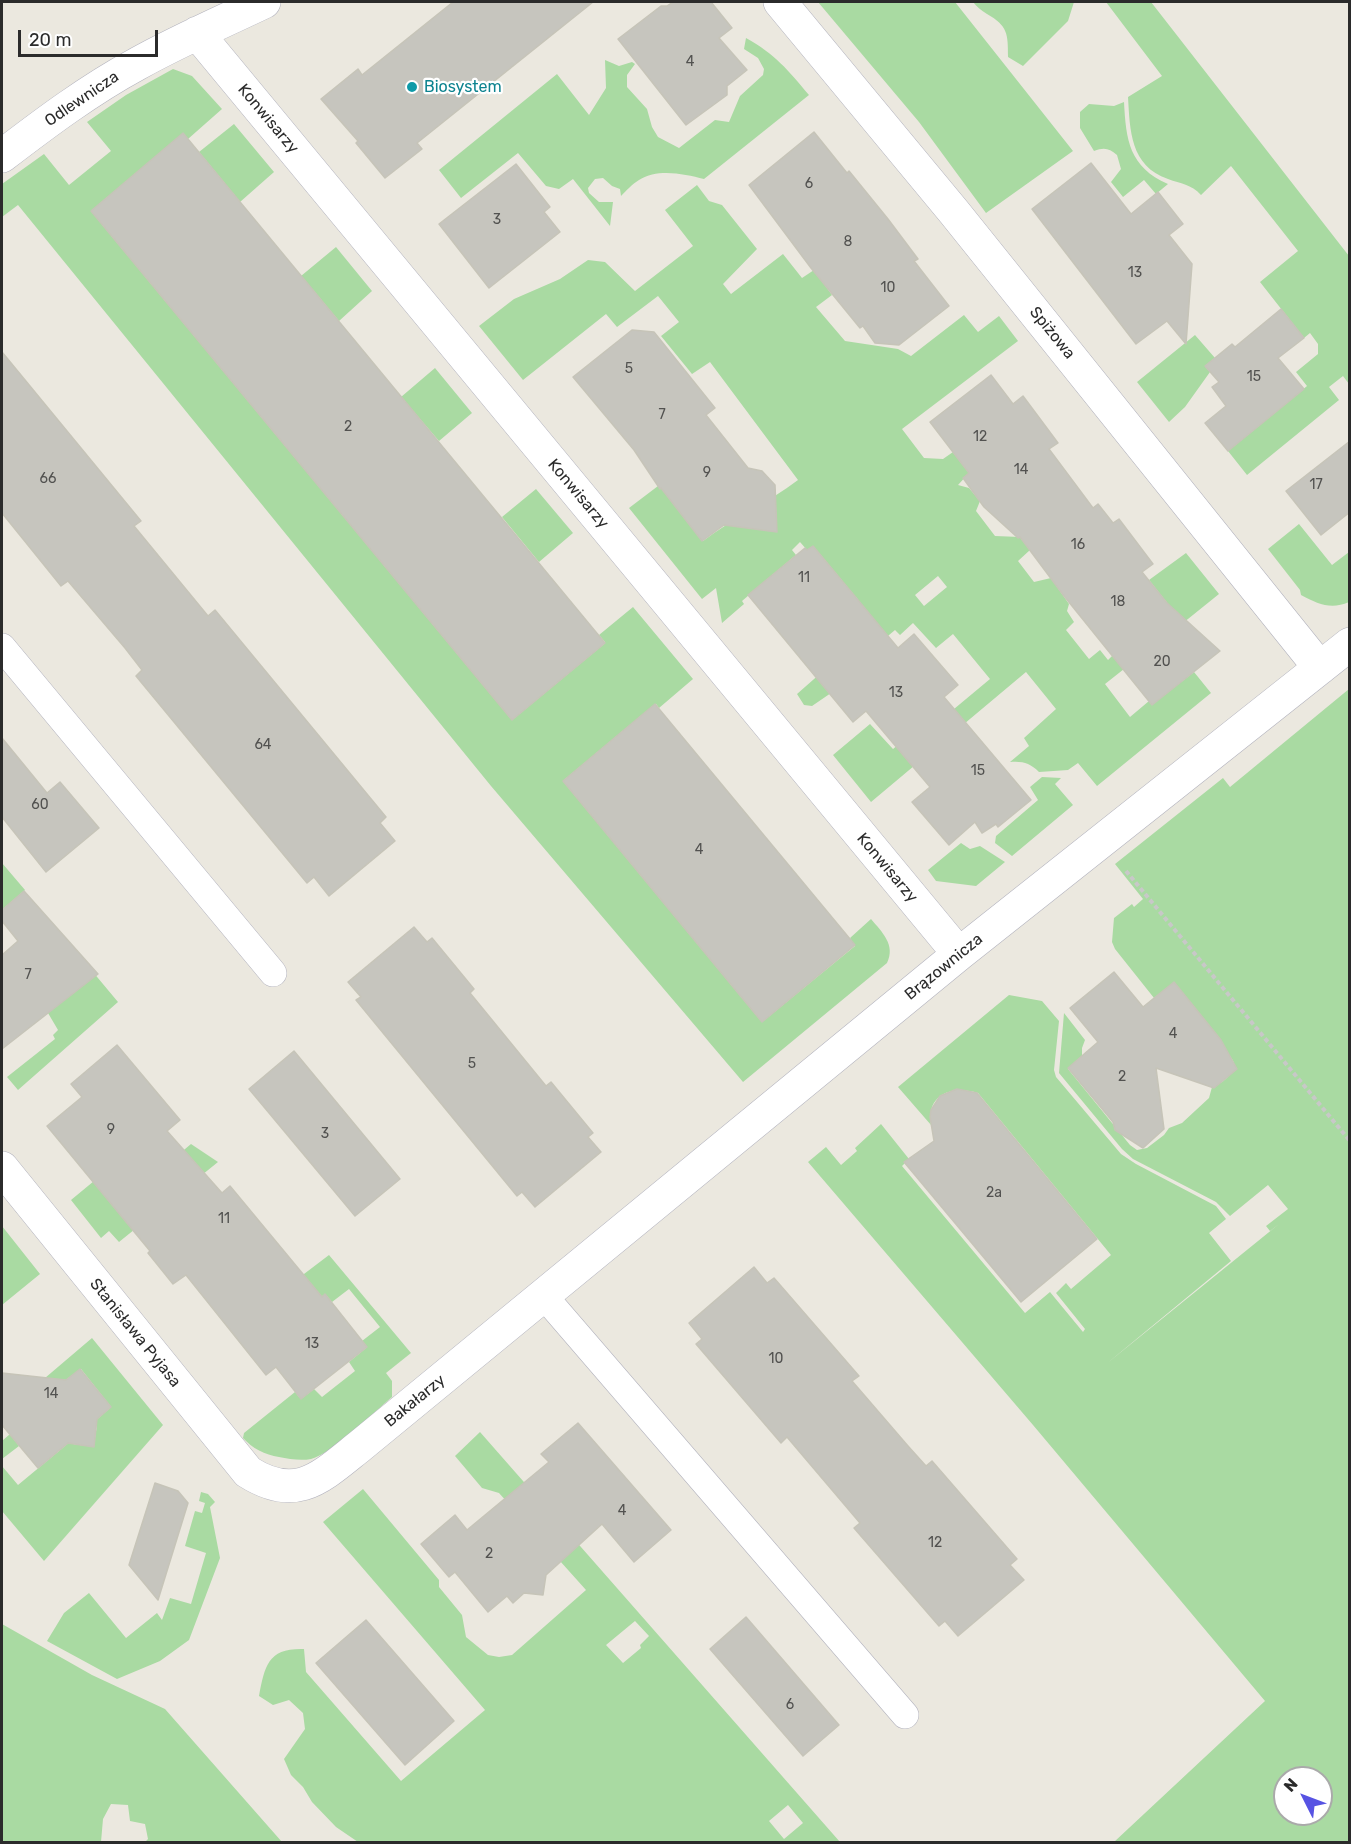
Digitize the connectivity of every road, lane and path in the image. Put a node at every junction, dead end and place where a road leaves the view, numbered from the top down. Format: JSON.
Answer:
{"nodes":[{"id":1,"x":264,"y":2,"type":"edge"},
{"id":2,"x":780,"y":2,"type":"edge"},
{"id":3,"x":197,"y":33,"type":"junction"},
{"id":4,"x":2,"y":156,"type":"edge"},
{"id":5,"x":1350,"y":644,"type":"edge"},
{"id":6,"x":2,"y":647,"type":"edge"},
{"id":7,"x":1320,"y":668,"type":"junction"},
{"id":8,"x":1101,"y":841,"type":"junction"},
{"id":9,"x":959,"y":954,"type":"junction"},
{"id":10,"x":273,"y":973,"type":"dead end"},
{"id":11,"x":1350,"y":1141,"type":"edge"},
{"id":12,"x":2,"y":1168,"type":"edge"},
{"id":13,"x":544,"y":1296,"type":"junction"},
{"id":14,"x":277,"y":1486,"type":"joint"},
{"id":15,"x":904,"y":1715,"type":"dead end"}],
"edges":[{"from":1,"to":3,"type":"street","name":"Odlewnicza"},
{"from":2,"to":7,"type":"street","name":"Spiżowa"},
{"from":3,"to":4,"type":"street","name":"Odlewnicza"},
{"from":3,"to":9,"type":"street","name":"Konwisarzy"},
{"from":5,"to":7,"type":"street","name":"Brązownicza"},
{"from":6,"to":10,"type":"lane"},
{"from":7,"to":8,"type":"street","name":"Brązownicza"},
{"from":8,"to":9,"type":"street","name":"Brązownicza"},
{"from":8,"to":11,"type":"path"},
{"from":9,"to":13,"type":"street","name":"Brązownicza"},
{"from":12,"to":14,"type":"street","name":"Stanisława Pyjasa"},
{"from":13,"to":14,"type":"street","name":"Bakałarzy"},
{"from":13,"to":15,"type":"lane"}]}
